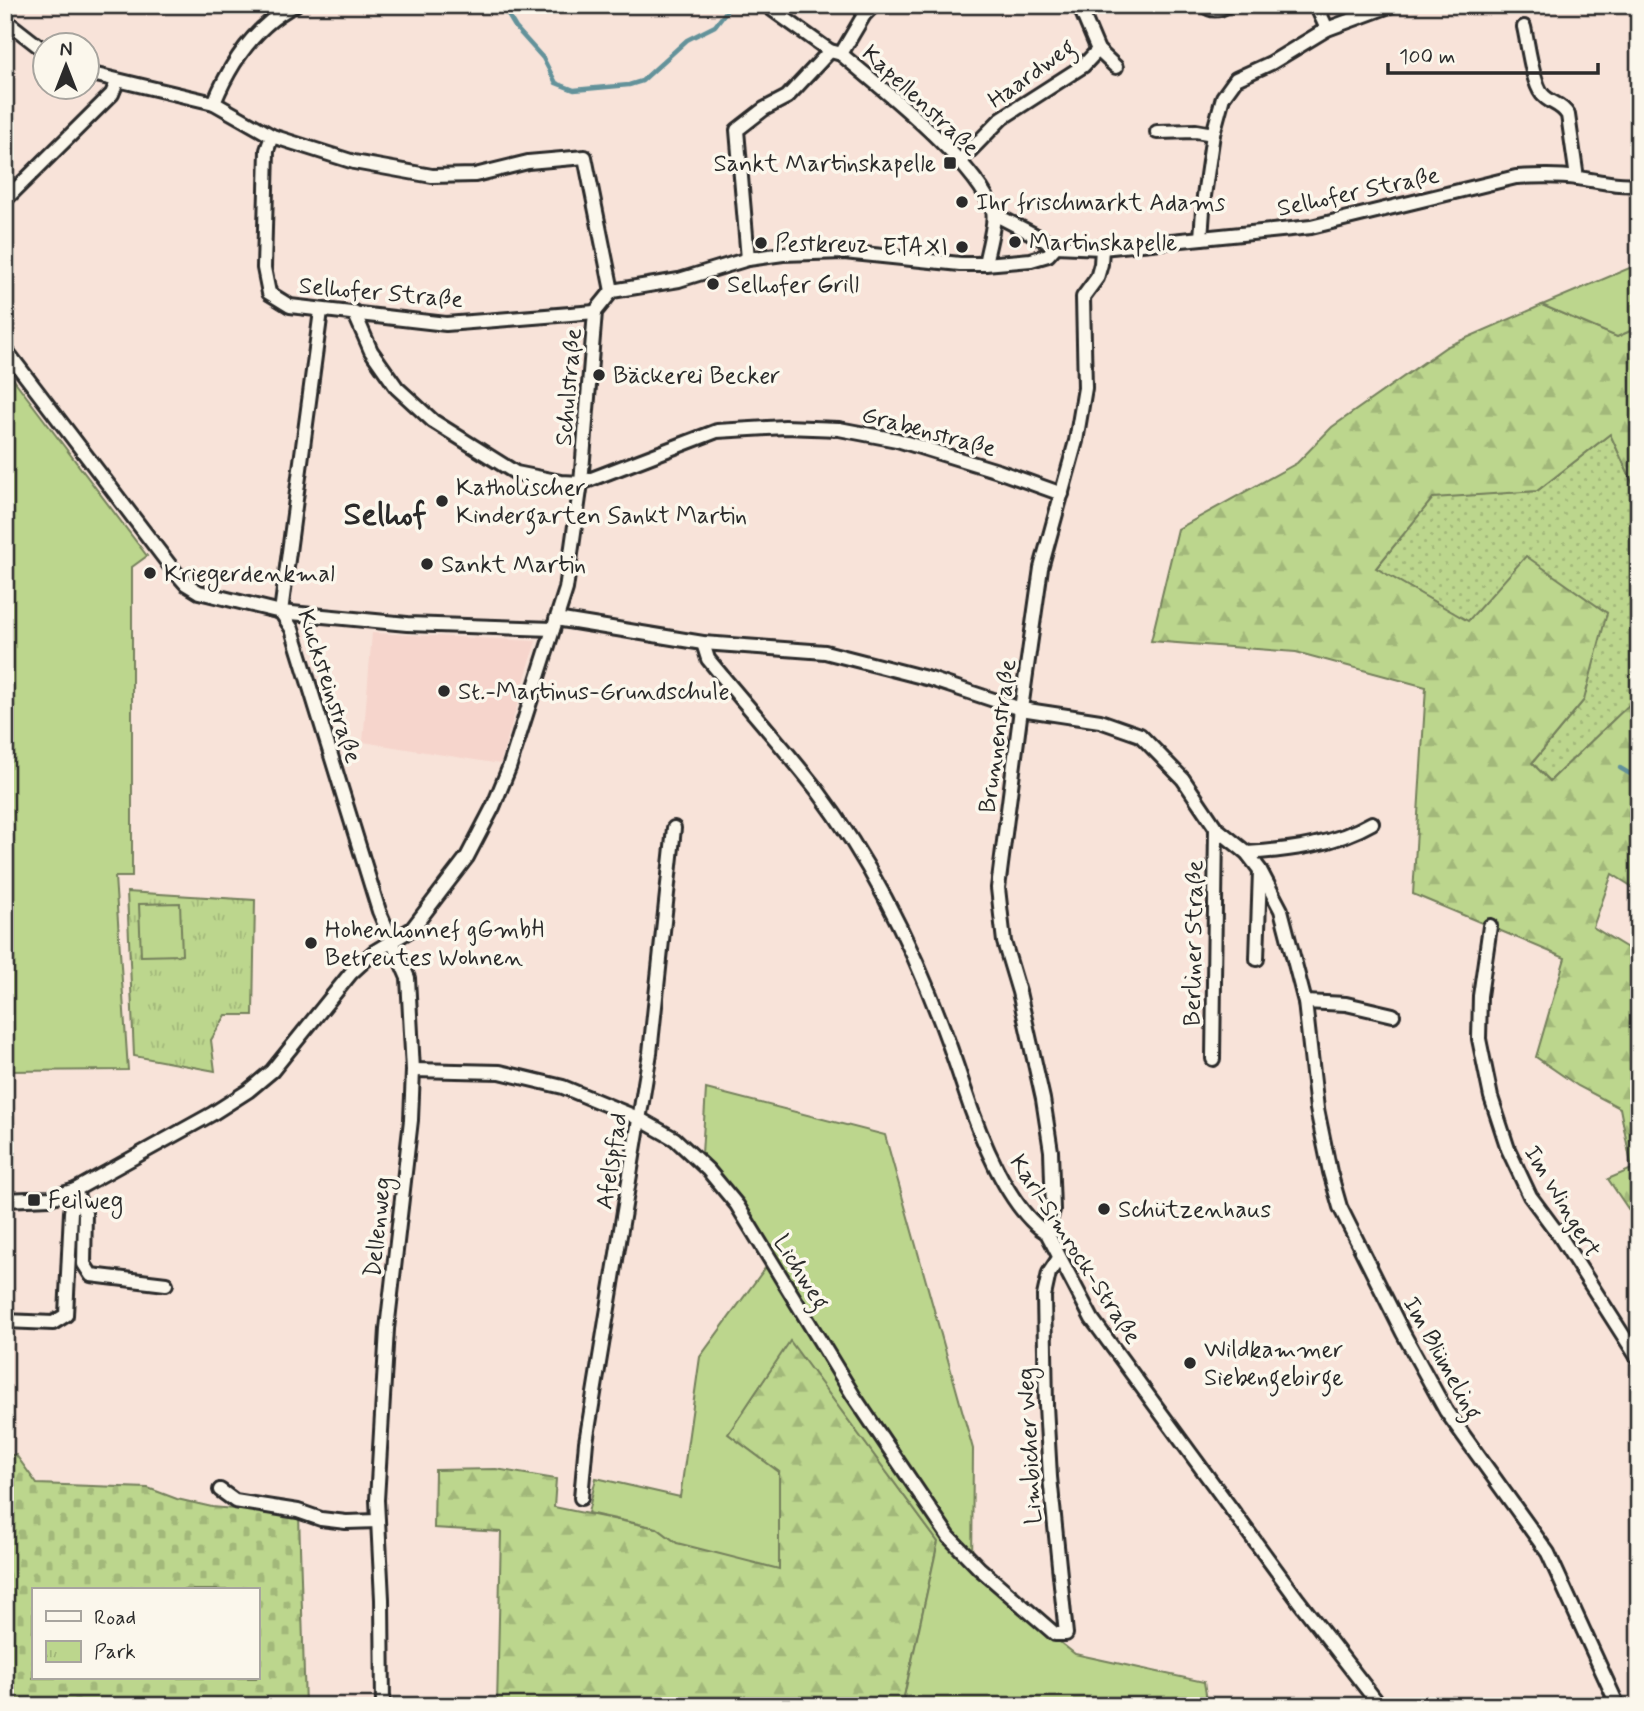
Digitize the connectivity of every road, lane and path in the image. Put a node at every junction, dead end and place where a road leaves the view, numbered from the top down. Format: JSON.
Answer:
{"nodes":[{"id":1,"x":295,"y":5,"type":"edge"},
{"id":2,"x":765,"y":5,"type":"edge"},
{"id":3,"x":874,"y":5,"type":"edge"},
{"id":4,"x":1079,"y":5,"type":"edge"},
{"id":5,"x":1204,"y":5,"type":"edge"},
{"id":6,"x":1228,"y":5,"type":"edge"},
{"id":7,"x":1316,"y":5,"type":"edge"},
{"id":8,"x":1388,"y":6,"type":"edge"},
{"id":9,"x":5,"y":20,"type":"edge"},
{"id":10,"x":1524,"y":27,"type":"dead end"},
{"id":11,"x":1327,"y":29,"type":"junction"},
{"id":12,"x":32,"y":41,"type":"edge"},
{"id":13,"x":1098,"y":50,"type":"junction"},
{"id":14,"x":836,"y":52,"type":"junction"},
{"id":15,"x":1116,"y":66,"type":"dead end"},
{"id":16,"x":102,"y":77,"type":"edge"},
{"id":17,"x":117,"y":82,"type":"junction"},
{"id":18,"x":214,"y":103,"type":"junction"},
{"id":19,"x":1157,"y":132,"type":"dead end"},
{"id":20,"x":1213,"y":134,"type":"junction"},
{"id":21,"x":272,"y":136,"type":"junction"},
{"id":22,"x":960,"y":161,"type":"junction"},
{"id":23,"x":1577,"y":178,"type":"junction"},
{"id":24,"x":1639,"y":184,"type":"edge"},
{"id":25,"x":5,"y":200,"type":"edge"},
{"id":26,"x":994,"y":214,"type":"junction"},
{"id":27,"x":1201,"y":238,"type":"junction"},
{"id":28,"x":1056,"y":246,"type":"junction"},
{"id":29,"x":1102,"y":248,"type":"junction"},
{"id":30,"x":748,"y":259,"type":"junction"},
{"id":31,"x":985,"y":264,"type":"junction"},
{"id":32,"x":612,"y":292,"type":"junction"},
{"id":33,"x":321,"y":311,"type":"junction"},
{"id":34,"x":354,"y":312,"type":"junction"},
{"id":35,"x":595,"y":312,"type":"junction"},
{"id":36,"x":5,"y":349,"type":"edge"},
{"id":37,"x":581,"y":483,"type":"junction"},
{"id":38,"x":1062,"y":494,"type":"junction"},
{"id":39,"x":281,"y":612,"type":"junction"},
{"id":40,"x":555,"y":624,"type":"junction"},
{"id":41,"x":699,"y":642,"type":"junction"},
{"id":42,"x":1021,"y":709,"type":"junction"},
{"id":43,"x":1372,"y":823,"type":"dead end"},
{"id":44,"x":674,"y":828,"type":"dead end"},
{"id":45,"x":1216,"y":828,"type":"junction"},
{"id":46,"x":1247,"y":853,"type":"junction"},
{"id":47,"x":1260,"y":870,"type":"junction"},
{"id":48,"x":1490,"y":926,"type":"dead end"},
{"id":49,"x":391,"y":942,"type":"junction"},
{"id":50,"x":1257,"y":959,"type":"dead end"},
{"id":51,"x":1305,"y":1002,"type":"junction"},
{"id":52,"x":1393,"y":1015,"type":"dead end"},
{"id":53,"x":1213,"y":1059,"type":"dead end"},
{"id":54,"x":412,"y":1070,"type":"junction"},
{"id":55,"x":638,"y":1118,"type":"junction"},
{"id":56,"x":75,"y":1190,"type":"junction"},
{"id":57,"x":5,"y":1200,"type":"edge"},
{"id":58,"x":1047,"y":1233,"type":"junction"},
{"id":59,"x":1059,"y":1258,"type":"junction"},
{"id":60,"x":166,"y":1284,"type":"dead end"},
{"id":61,"x":5,"y":1321,"type":"edge"},
{"id":62,"x":1639,"y":1360,"type":"edge"},
{"id":63,"x":220,"y":1490,"type":"dead end"},
{"id":64,"x":581,"y":1498,"type":"dead end"},
{"id":65,"x":378,"y":1521,"type":"junction"},
{"id":66,"x":1066,"y":1634,"type":"joint"},
{"id":67,"x":383,"y":1706,"type":"edge"},
{"id":68,"x":1380,"y":1706,"type":"edge"},
{"id":69,"x":1618,"y":1706,"type":"edge"}],
"edges":[{"from":1,"to":18,"type":"street"},
{"from":2,"to":14,"type":"street","name":"Kapellenstraße"},
{"from":3,"to":14,"type":"street"},
{"from":4,"to":13,"type":"street","name":"Haardweg"},
{"from":5,"to":6,"type":"street"},
{"from":7,"to":11,"type":"street"},
{"from":8,"to":11,"type":"street"},
{"from":9,"to":12,"type":"street"},
{"from":10,"to":23,"type":"street"},
{"from":11,"to":20,"type":"street"},
{"from":13,"to":15,"type":"street","name":"Haardweg"},
{"from":13,"to":22,"type":"street","name":"Haardweg"},
{"from":14,"to":22,"type":"street","name":"Kapellenstraße"},
{"from":14,"to":30,"type":"street"},
{"from":16,"to":17,"type":"street"},
{"from":17,"to":18,"type":"street"},
{"from":17,"to":25,"type":"street"},
{"from":18,"to":21,"type":"street"},
{"from":19,"to":20,"type":"street"},
{"from":20,"to":27,"type":"street"},
{"from":21,"to":32,"type":"street"},
{"from":21,"to":33,"type":"street","name":"Selhofer Straße"},
{"from":22,"to":26,"type":"street","name":"Kapellenstraße"},
{"from":23,"to":24,"type":"street","name":"Selhofer Straße"},
{"from":23,"to":27,"type":"street","name":"Selhofer Straße"},
{"from":26,"to":28,"type":"street"},
{"from":26,"to":31,"type":"street"},
{"from":27,"to":29,"type":"street","name":"Selhofer Straße"},
{"from":28,"to":29,"type":"street","name":"Selhofer Straße"},
{"from":28,"to":31,"type":"street","name":"Selhofer Straße"},
{"from":29,"to":38,"type":"street","name":"Brunnenstraße"},
{"from":30,"to":31,"type":"street","name":"Selhofer Straße"},
{"from":30,"to":32,"type":"street","name":"Selhofer Straße"},
{"from":32,"to":35,"type":"street","name":"Schulstraße"},
{"from":33,"to":34,"type":"street","name":"Selhofer Straße"},
{"from":33,"to":39,"type":"street","name":"Kucksteinstraße"},
{"from":34,"to":35,"type":"street","name":"Selhofer Straße"},
{"from":34,"to":37,"type":"street"},
{"from":35,"to":37,"type":"street","name":"Schulstraße"},
{"from":36,"to":39,"type":"street","name":"Berliner Straße"},
{"from":37,"to":38,"type":"street","name":"Grabenstraße"},
{"from":37,"to":40,"type":"street","name":"Schulstraße"},
{"from":38,"to":42,"type":"street","name":"Brunnenstraße"},
{"from":39,"to":40,"type":"street","name":"Berliner Straße"},
{"from":39,"to":49,"type":"street","name":"Kucksteinstraße"},
{"from":40,"to":41,"type":"street","name":"Berliner Straße"},
{"from":40,"to":49,"type":"street","name":"Schulstraße"},
{"from":41,"to":42,"type":"street","name":"Berliner Straße"},
{"from":41,"to":58,"type":"street","name":"Karl-Simrock-Straße"},
{"from":42,"to":45,"type":"street","name":"Berliner Straße"},
{"from":42,"to":58,"type":"street","name":"Brunnenstraße"},
{"from":43,"to":46,"type":"street"},
{"from":44,"to":55,"type":"street","name":"Afelspfad"},
{"from":45,"to":46,"type":"street","name":"Berliner Straße"},
{"from":45,"to":53,"type":"street","name":"Berliner Straße"},
{"from":46,"to":47,"type":"street","name":"Im Blümeling"},
{"from":47,"to":50,"type":"street"},
{"from":47,"to":51,"type":"street","name":"Im Blümeling"},
{"from":48,"to":62,"type":"street","name":"Im Wingert"},
{"from":49,"to":54,"type":"street","name":"Dellenweg"},
{"from":49,"to":56,"type":"street","name":"Schulstraße"},
{"from":51,"to":52,"type":"street"},
{"from":51,"to":69,"type":"street","name":"Im Blümeling"},
{"from":54,"to":55,"type":"street","name":"Lichweg"},
{"from":54,"to":65,"type":"street","name":"Dellenweg"},
{"from":55,"to":64,"type":"street","name":"Afelspfad"},
{"from":55,"to":66,"type":"street","name":"Lichweg"},
{"from":56,"to":57,"type":"street"},
{"from":56,"to":60,"type":"street"},
{"from":56,"to":61,"type":"street"},
{"from":58,"to":59,"type":"street","name":"Karl-Simrock-Straße"},
{"from":59,"to":66,"type":"street","name":"Limbicher Weg"},
{"from":59,"to":68,"type":"street","name":"Karl-Simrock-Straße"},
{"from":63,"to":65,"type":"street"},
{"from":65,"to":67,"type":"street","name":"Dellenweg"}]}
